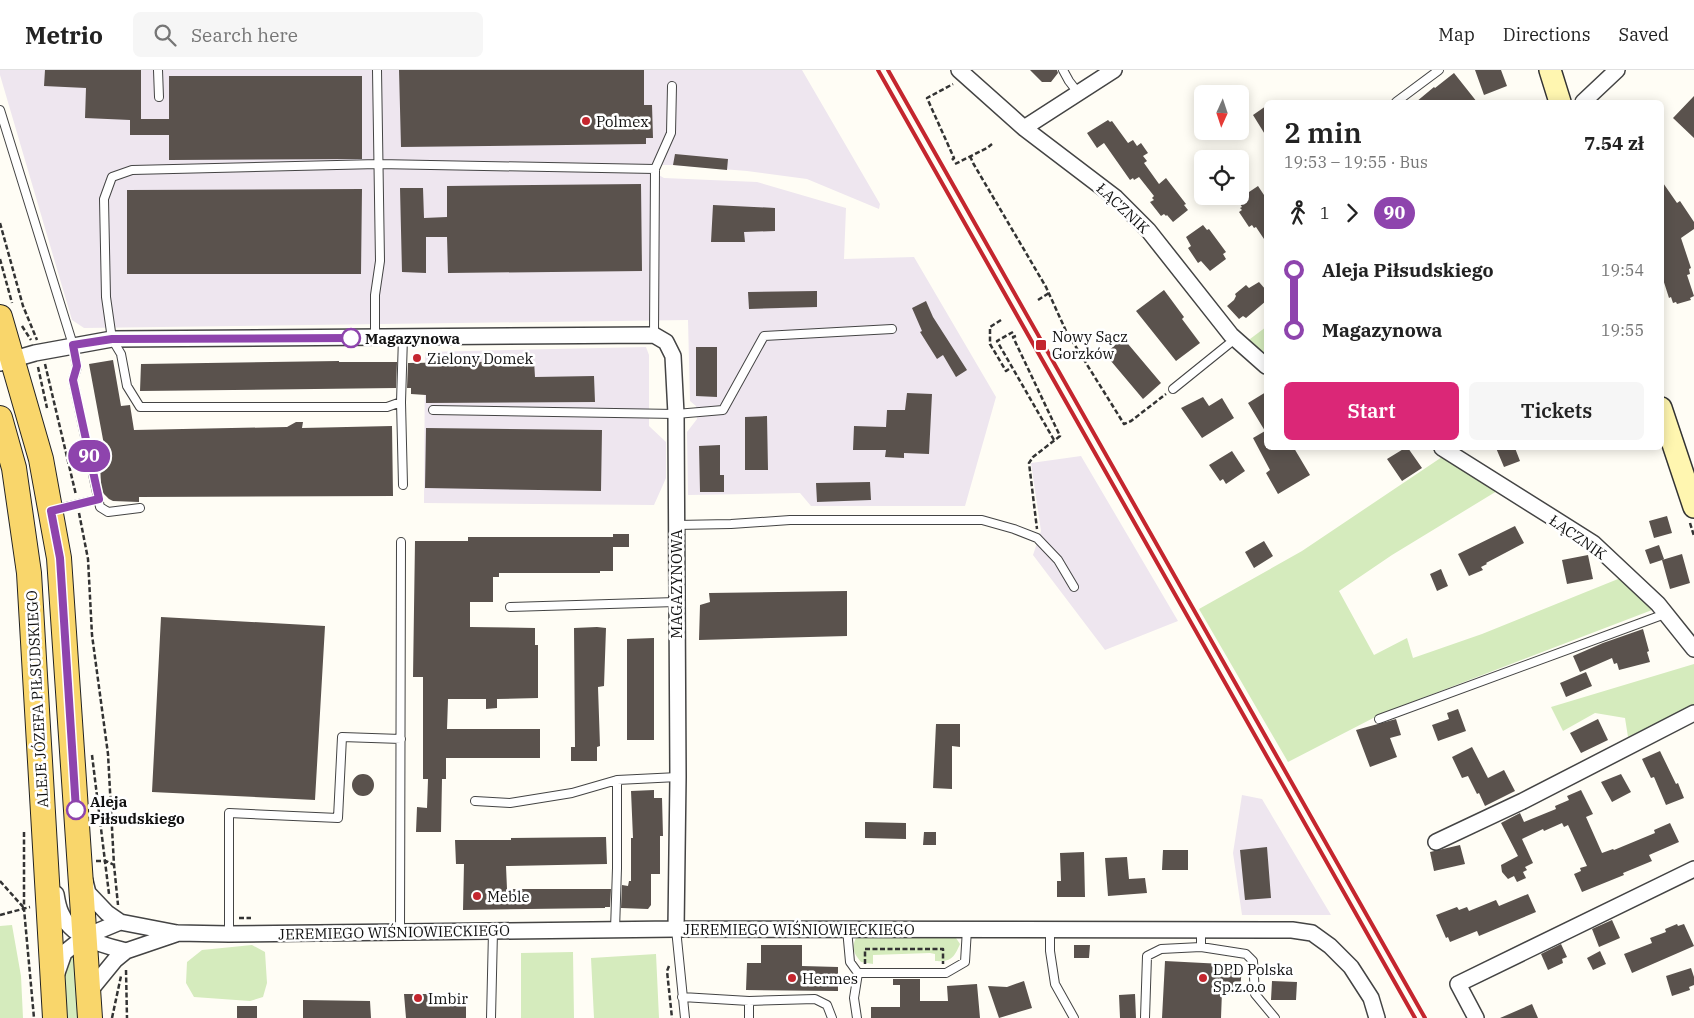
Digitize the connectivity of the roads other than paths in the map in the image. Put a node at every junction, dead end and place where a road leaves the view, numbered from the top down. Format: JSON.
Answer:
{"nodes":[{"id":1,"x":158,"y":70,"type":"edge"},
{"id":2,"x":377,"y":70,"type":"edge"},
{"id":3,"x":1063,"y":70,"type":"edge"},
{"id":4,"x":1114,"y":70,"type":"edge"},
{"id":5,"x":1439,"y":70,"type":"edge"},
{"id":6,"x":1550,"y":70,"type":"edge"},
{"id":7,"x":1617,"y":70,"type":"edge"},
{"id":8,"x":956,"y":77,"type":"edge"},
{"id":9,"x":672,"y":86,"type":"dead end"},
{"id":10,"x":1079,"y":94,"type":"junction"},
{"id":11,"x":159,"y":97,"type":"dead end"},
{"id":12,"x":1399,"y":100,"type":"edge"},
{"id":13,"x":1559,"y":100,"type":"edge"},
{"id":14,"x":1585,"y":100,"type":"edge"},
{"id":15,"x":0,"y":110,"type":"edge"},
{"id":16,"x":1024,"y":128,"type":"junction"},
{"id":17,"x":378,"y":164,"type":"junction"},
{"id":18,"x":655,"y":169,"type":"junction"},
{"id":19,"x":0,"y":317,"type":"edge"},
{"id":20,"x":892,"y":329,"type":"dead end"},
{"id":21,"x":654,"y":335,"type":"junction"},
{"id":22,"x":375,"y":337,"type":"junction"},
{"id":23,"x":403,"y":337,"type":"junction"},
{"id":24,"x":1235,"y":338,"type":"junction"},
{"id":25,"x":112,"y":339,"type":"junction"},
{"id":26,"x":73,"y":345,"type":"junction"},
{"id":27,"x":6,"y":361,"type":"edge"},
{"id":28,"x":1264,"y":364,"type":"edge"},
{"id":29,"x":1173,"y":389,"type":"road end"},
{"id":30,"x":401,"y":402,"type":"junction"},
{"id":31,"x":433,"y":410,"type":"dead end"},
{"id":32,"x":676,"y":414,"type":"junction"},
{"id":33,"x":1664,"y":416,"type":"edge"},
{"id":34,"x":0,"y":418,"type":"edge"},
{"id":35,"x":1445,"y":450,"type":"edge"},
{"id":36,"x":1690,"y":481,"type":"edge"},
{"id":37,"x":403,"y":485,"type":"dead end"},
{"id":38,"x":99,"y":499,"type":"junction"},
{"id":39,"x":1694,"y":507,"type":"edge"},
{"id":40,"x":140,"y":508,"type":"dead end"},
{"id":41,"x":51,"y":511,"type":"junction"},
{"id":42,"x":676,"y":525,"type":"junction"},
{"id":43,"x":401,"y":542,"type":"dead end"},
{"id":44,"x":1074,"y":587,"type":"dead end"},
{"id":45,"x":676,"y":602,"type":"junction"},
{"id":46,"x":510,"y":606,"type":"dead end"},
{"id":47,"x":1665,"y":614,"type":"junction"},
{"id":48,"x":1694,"y":648,"type":"edge"},
{"id":49,"x":38,"y":710,"type":"junction"},
{"id":50,"x":69,"y":710,"type":"junction"},
{"id":51,"x":1694,"y":713,"type":"edge"},
{"id":52,"x":1379,"y":719,"type":"dead end"},
{"id":53,"x":401,"y":739,"type":"junction"},
{"id":54,"x":678,"y":778,"type":"junction"},
{"id":55,"x":618,"y":780,"type":"junction"},
{"id":56,"x":476,"y":801,"type":"dead end"},
{"id":57,"x":1436,"y":842,"type":"dead end"},
{"id":58,"x":79,"y":862,"type":"junction"},
{"id":59,"x":47,"y":863,"type":"junction"},
{"id":60,"x":1694,"y":869,"type":"edge"},
{"id":61,"x":120,"y":922,"type":"junction"},
{"id":62,"x":676,"y":929,"type":"junction"},
{"id":63,"x":847,"y":929,"type":"junction"},
{"id":64,"x":967,"y":929,"type":"junction"},
{"id":65,"x":1050,"y":929,"type":"junction"},
{"id":66,"x":1201,"y":929,"type":"junction"},
{"id":67,"x":614,"y":930,"type":"junction"},
{"id":68,"x":493,"y":931,"type":"junction"},
{"id":69,"x":400,"y":932,"type":"junction"},
{"id":70,"x":177,"y":933,"type":"junction"},
{"id":71,"x":229,"y":934,"type":"junction"},
{"id":72,"x":84,"y":937,"type":"junction"},
{"id":73,"x":1201,"y":947,"type":"junction"},
{"id":74,"x":126,"y":951,"type":"junction"},
{"id":75,"x":862,"y":973,"type":"junction"},
{"id":76,"x":53,"y":984,"type":"junction"},
{"id":77,"x":88,"y":993,"type":"junction"},
{"id":78,"x":682,"y":997,"type":"junction"},
{"id":79,"x":749,"y":1001,"type":"junction"},
{"id":80,"x":55,"y":1018,"type":"edge"},
{"id":81,"x":90,"y":1018,"type":"edge"},
{"id":82,"x":491,"y":1018,"type":"edge"},
{"id":83,"x":685,"y":1018,"type":"edge"},
{"id":84,"x":749,"y":1018,"type":"edge"},
{"id":85,"x":832,"y":1018,"type":"edge"},
{"id":86,"x":857,"y":1018,"type":"edge"},
{"id":87,"x":1074,"y":1018,"type":"edge"},
{"id":88,"x":1145,"y":1018,"type":"edge"},
{"id":89,"x":1275,"y":1018,"type":"edge"},
{"id":90,"x":1377,"y":1018,"type":"edge"},
{"id":91,"x":1476,"y":1018,"type":"edge"}],
"edges":[{"from":1,"to":11,"type":"lane"},
{"from":2,"to":17,"type":"lane"},
{"from":3,"to":10,"type":"lane"},
{"from":4,"to":10,"type":"street"},
{"from":5,"to":12,"type":"lane"},
{"from":6,"to":13,"type":"street"},
{"from":7,"to":14,"type":"street"},
{"from":8,"to":16,"type":"street","name":"ŁĄCZNIK"},
{"from":9,"to":18,"type":"lane"},
{"from":10,"to":16,"type":"street"},
{"from":15,"to":26,"type":"lane"},
{"from":16,"to":24,"type":"street","name":"ŁĄCZNIK"},
{"from":17,"to":18,"type":"lane"},
{"from":17,"to":22,"type":"lane"},
{"from":17,"to":25,"type":"lane"},
{"from":18,"to":21,"type":"lane"},
{"from":19,"to":27,"type":"main road","name":"ALEJE JÓZEFA PIŁSUDSKIEGO"},
{"from":20,"to":32,"type":"lane"},
{"from":21,"to":23,"type":"street"},
{"from":21,"to":32,"type":"street","name":"MAGAZYNOWA"},
{"from":22,"to":23,"type":"street"},
{"from":22,"to":25,"type":"street"},
{"from":23,"to":30,"type":"lane"},
{"from":24,"to":28,"type":"street","name":"ŁĄCZNIK"},
{"from":24,"to":29,"type":"lane"},
{"from":25,"to":26,"type":"street"},
{"from":25,"to":30,"type":"lane"},
{"from":26,"to":27,"type":"street"},
{"from":26,"to":38,"type":"lane"},
{"from":27,"to":41,"type":"main road","name":"ALEJE JÓZEFA PIŁSUDSKIEGO"},
{"from":30,"to":37,"type":"lane"},
{"from":31,"to":32,"type":"lane"},
{"from":32,"to":42,"type":"street","name":"MAGAZYNOWA"},
{"from":33,"to":36,"type":"street"},
{"from":34,"to":49,"type":"main road","name":"ALEJE JÓZEFA PIŁSUDSKIEGO"},
{"from":35,"to":47,"type":"street","name":"ŁĄCZNIK"},
{"from":36,"to":39,"type":"street"},
{"from":38,"to":40,"type":"lane"},
{"from":38,"to":41,"type":"lane"},
{"from":41,"to":50,"type":"main road","name":"ALEJE JÓZEFA PIŁSUDSKIEGO"},
{"from":42,"to":44,"type":"lane"},
{"from":42,"to":45,"type":"street","name":"MAGAZYNOWA"},
{"from":43,"to":53,"type":"lane"},
{"from":45,"to":46,"type":"lane"},
{"from":45,"to":54,"type":"street","name":"MAGAZYNOWA"},
{"from":47,"to":48,"type":"street","name":"ŁĄCZNIK"},
{"from":47,"to":52,"type":"lane"},
{"from":49,"to":50,"type":"main road"},
{"from":49,"to":59,"type":"main road","name":"ALEJE JÓZEFA PIŁSUDSKIEGO"},
{"from":50,"to":58,"type":"main road","name":"ALEJE JÓZEFA PIŁSUDSKIEGO"},
{"from":51,"to":57,"type":"street"},
{"from":53,"to":69,"type":"lane"},
{"from":53,"to":71,"type":"lane"},
{"from":54,"to":55,"type":"lane"},
{"from":54,"to":62,"type":"street","name":"MAGAZYNOWA"},
{"from":55,"to":56,"type":"lane"},
{"from":55,"to":67,"type":"lane"},
{"from":58,"to":61,"type":"street","name":"ALEJE JÓZEFA PIŁSUDSKIEGO"},
{"from":58,"to":72,"type":"main road","name":"ALEJE JÓZEFA PIŁSUDSKIEGO"},
{"from":59,"to":72,"type":"street"},
{"from":59,"to":76,"type":"main road","name":"ALEJE JÓZEFA PIŁSUDSKIEGO"},
{"from":60,"to":91,"type":"street"},
{"from":61,"to":70,"type":"street","name":"JEREMIEGO WIŚNIOWIECKIEGO"},
{"from":61,"to":72,"type":"street","name":"ALEJE JÓZEFA PIŁSUDSKIEGO"},
{"from":62,"to":63,"type":"street","name":"JEREMIEGO WIŚNIOWIECKIEGO"},
{"from":62,"to":67,"type":"street","name":"JEREMIEGO WIŚNIOWIECKIEGO"},
{"from":62,"to":78,"type":"lane"},
{"from":63,"to":64,"type":"street","name":"JEREMIEGO WIŚNIOWIECKIEGO"},
{"from":63,"to":75,"type":"lane"},
{"from":64,"to":65,"type":"street","name":"JEREMIEGO WIŚNIOWIECKIEGO"},
{"from":64,"to":75,"type":"lane"},
{"from":65,"to":66,"type":"street","name":"JEREMIEGO WIŚNIOWIECKIEGO"},
{"from":65,"to":87,"type":"lane"},
{"from":66,"to":73,"type":"lane"},
{"from":66,"to":90,"type":"street","name":"JEREMIEGO WIŚNIOWIECKIEGO"},
{"from":67,"to":68,"type":"street","name":"JEREMIEGO WIŚNIOWIECKIEGO"},
{"from":68,"to":69,"type":"street","name":"JEREMIEGO WIŚNIOWIECKIEGO"},
{"from":68,"to":82,"type":"lane"},
{"from":69,"to":71,"type":"street","name":"JEREMIEGO WIŚNIOWIECKIEGO"},
{"from":70,"to":71,"type":"street","name":"JEREMIEGO WIŚNIOWIECKIEGO"},
{"from":70,"to":74,"type":"street","name":"JEREMIEGO WIŚNIOWIECKIEGO"},
{"from":72,"to":74,"type":"street"},
{"from":72,"to":76,"type":"street","name":"ALEJE JÓZEFA PIŁSUDSKIEGO"},
{"from":72,"to":77,"type":"main road","name":"ALEJE JÓZEFA PIŁSUDSKIEGO"},
{"from":73,"to":88,"type":"lane"},
{"from":73,"to":89,"type":"lane"},
{"from":74,"to":77,"type":"street","name":"JEREMIEGO WIŚNIOWIECKIEGO"},
{"from":75,"to":86,"type":"lane"},
{"from":76,"to":80,"type":"main road","name":"ALEJE JÓZEFA PIŁSUDSKIEGO"},
{"from":77,"to":81,"type":"main road","name":"ALEJE JÓZEFA PIŁSUDSKIEGO"},
{"from":78,"to":79,"type":"lane"},
{"from":78,"to":83,"type":"lane"},
{"from":79,"to":84,"type":"lane"},
{"from":79,"to":85,"type":"lane"}]}
